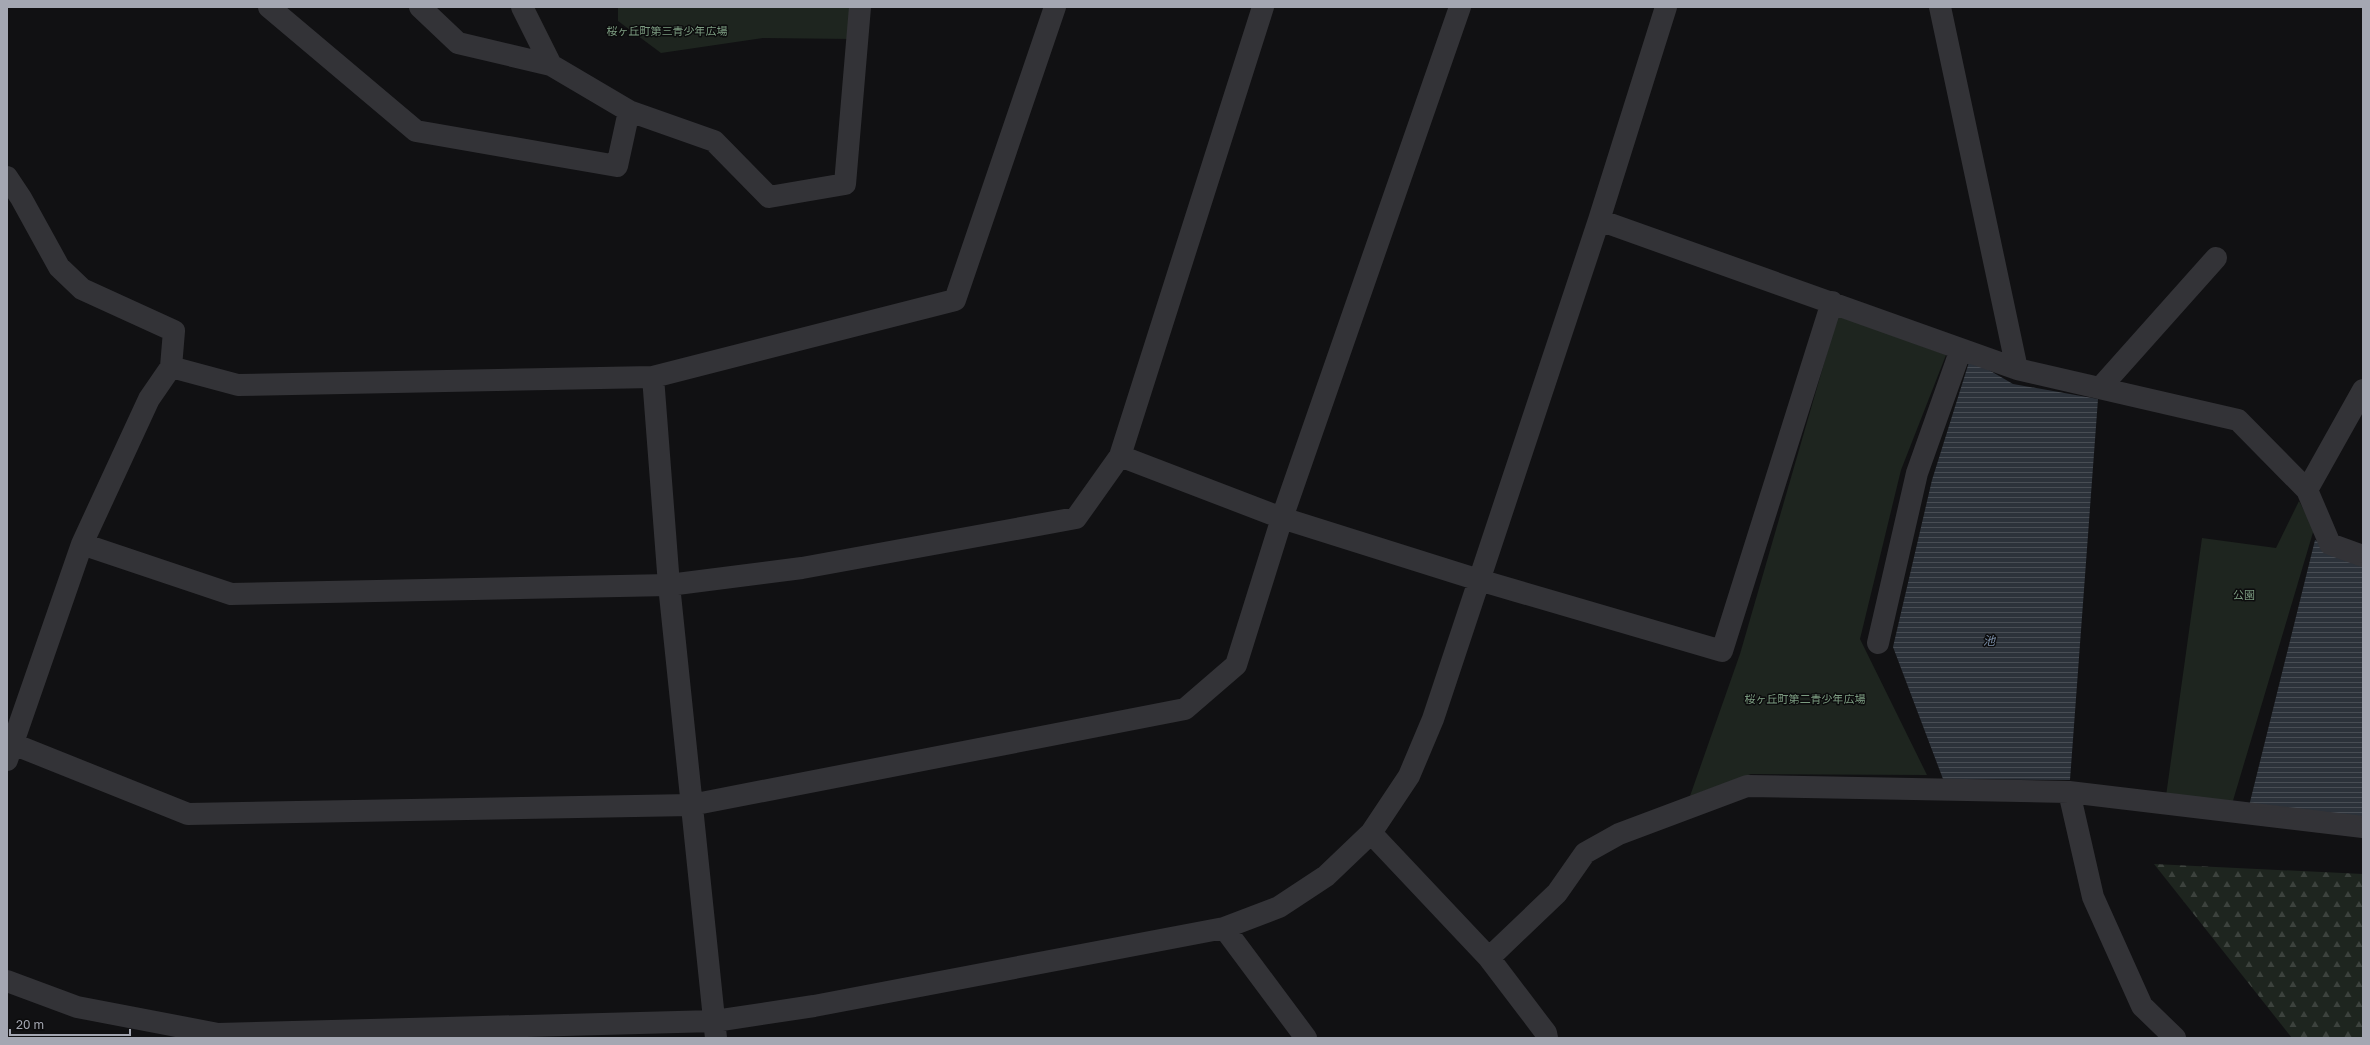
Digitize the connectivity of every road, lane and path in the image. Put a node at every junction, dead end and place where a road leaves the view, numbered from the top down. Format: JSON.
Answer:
{"nodes":[{"id":1,"x":269,"y":7,"type":"edge"},
{"id":2,"x":420,"y":7,"type":"edge"},
{"id":3,"x":522,"y":7,"type":"edge"},
{"id":4,"x":860,"y":7,"type":"edge"},
{"id":5,"x":1055,"y":7,"type":"edge"},
{"id":6,"x":1263,"y":7,"type":"edge"},
{"id":7,"x":1460,"y":7,"type":"edge"},
{"id":8,"x":1666,"y":7,"type":"edge"},
{"id":9,"x":1940,"y":7,"type":"edge"},
{"id":10,"x":551,"y":65,"type":"junction"},
{"id":11,"x":629,"y":111,"type":"junction"},
{"id":12,"x":7,"y":177,"type":"edge"},
{"id":13,"x":1599,"y":220,"type":"junction"},
{"id":14,"x":2216,"y":258,"type":"dead end"},
{"id":15,"x":1832,"y":302,"type":"junction"},
{"id":16,"x":1961,"y":349,"type":"junction"},
{"id":17,"x":171,"y":367,"type":"junction"},
{"id":18,"x":2017,"y":369,"type":"junction"},
{"id":19,"x":653,"y":377,"type":"junction"},
{"id":20,"x":2100,"y":388,"type":"junction"},
{"id":21,"x":2363,"y":390,"type":"edge"},
{"id":22,"x":1120,"y":456,"type":"junction"},
{"id":23,"x":2307,"y":490,"type":"junction"},
{"id":24,"x":1282,"y":518,"type":"junction"},
{"id":25,"x":82,"y":544,"type":"junction"},
{"id":26,"x":2363,"y":556,"type":"edge"},
{"id":27,"x":1479,"y":580,"type":"junction"},
{"id":28,"x":670,"y":585,"type":"junction"},
{"id":29,"x":1878,"y":642,"type":"dead end"},
{"id":30,"x":10,"y":752,"type":"edge"},
{"id":31,"x":2069,"y":792,"type":"junction"},
{"id":32,"x":691,"y":805,"type":"junction"},
{"id":33,"x":2363,"y":827,"type":"edge"},
{"id":34,"x":1371,"y":833,"type":"junction"},
{"id":35,"x":1224,"y":928,"type":"junction"},
{"id":36,"x":1488,"y":958,"type":"junction"},
{"id":37,"x":7,"y":981,"type":"edge"},
{"id":38,"x":716,"y":1030,"type":"edge"},
{"id":39,"x":218,"y":1036,"type":"edge"},
{"id":40,"x":1306,"y":1038,"type":"edge"},
{"id":41,"x":1547,"y":1038,"type":"edge"},
{"id":42,"x":2175,"y":1038,"type":"edge"}],
"edges":[{"from":1,"to":11,"type":"street"},
{"from":2,"to":10,"type":"street"},
{"from":3,"to":10,"type":"street"},
{"from":4,"to":11,"type":"street"},
{"from":5,"to":19,"type":"street"},
{"from":6,"to":22,"type":"street"},
{"from":7,"to":24,"type":"street"},
{"from":8,"to":13,"type":"street"},
{"from":9,"to":18,"type":"street"},
{"from":10,"to":11,"type":"street"},
{"from":12,"to":17,"type":"street"},
{"from":13,"to":15,"type":"street"},
{"from":13,"to":27,"type":"street"},
{"from":14,"to":20,"type":"street"},
{"from":15,"to":16,"type":"street"},
{"from":15,"to":27,"type":"street"},
{"from":16,"to":18,"type":"street"},
{"from":16,"to":29,"type":"street"},
{"from":17,"to":19,"type":"street"},
{"from":17,"to":25,"type":"street"},
{"from":18,"to":20,"type":"street"},
{"from":19,"to":28,"type":"street"},
{"from":20,"to":23,"type":"street"},
{"from":21,"to":23,"type":"street"},
{"from":22,"to":24,"type":"street"},
{"from":22,"to":28,"type":"street"},
{"from":23,"to":26,"type":"street"},
{"from":24,"to":27,"type":"street"},
{"from":24,"to":32,"type":"street"},
{"from":25,"to":28,"type":"street"},
{"from":25,"to":30,"type":"street"},
{"from":27,"to":34,"type":"street"},
{"from":28,"to":32,"type":"street"},
{"from":30,"to":32,"type":"street"},
{"from":31,"to":33,"type":"street"},
{"from":31,"to":36,"type":"street"},
{"from":31,"to":42,"type":"street"},
{"from":32,"to":38,"type":"street"},
{"from":34,"to":35,"type":"street"},
{"from":34,"to":36,"type":"street"},
{"from":35,"to":38,"type":"street"},
{"from":35,"to":40,"type":"street"},
{"from":36,"to":41,"type":"street"},
{"from":37,"to":39,"type":"street"},
{"from":38,"to":39,"type":"street"}]}
